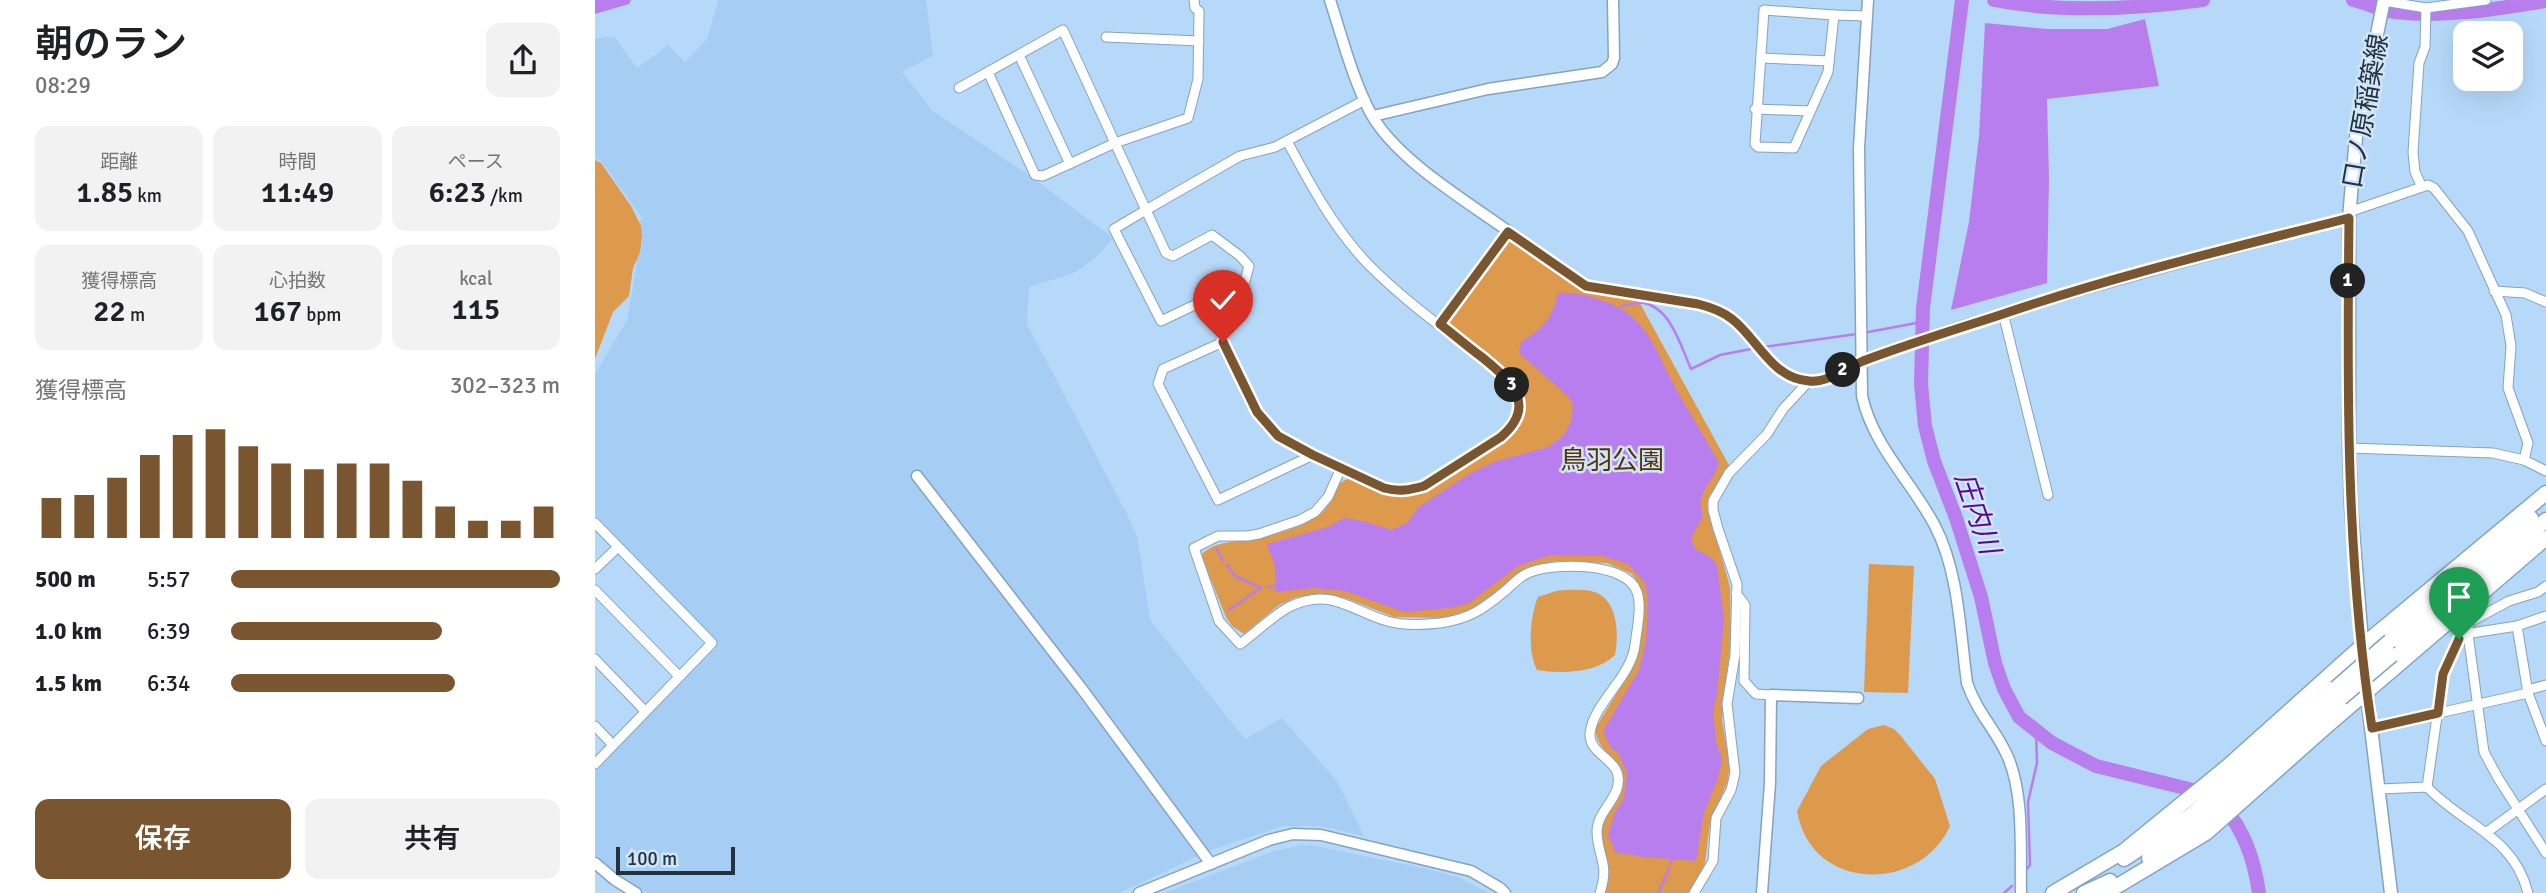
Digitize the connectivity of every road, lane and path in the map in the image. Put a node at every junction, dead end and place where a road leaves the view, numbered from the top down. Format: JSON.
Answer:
{"nodes":[{"id":1,"x":1194,"y":0,"type":"edge"},
{"id":2,"x":1330,"y":0,"type":"edge"},
{"id":3,"x":1612,"y":0,"type":"edge"},
{"id":4,"x":1867,"y":0,"type":"edge"},
{"id":5,"x":2384,"y":0,"type":"edge"},
{"id":6,"x":2486,"y":0,"type":"edge"},
{"id":7,"x":2438,"y":4,"type":"edge"},
{"id":8,"x":2425,"y":8,"type":"junction"},
{"id":9,"x":1834,"y":16,"type":"junction"},
{"id":10,"x":1867,"y":16,"type":"junction"},
{"id":11,"x":1106,"y":37,"type":"dead end"},
{"id":12,"x":1199,"y":41,"type":"junction"},
{"id":13,"x":1019,"y":55,"type":"junction"},
{"id":14,"x":1761,"y":58,"type":"junction"},
{"id":15,"x":1829,"y":61,"type":"junction"},
{"id":16,"x":988,"y":72,"type":"junction"},
{"id":17,"x":959,"y":88,"type":"dead end"},
{"id":18,"x":1365,"y":100,"type":"junction"},
{"id":19,"x":1755,"y":109,"type":"junction"},
{"id":20,"x":1810,"y":111,"type":"junction"},
{"id":21,"x":1373,"y":116,"type":"junction"},
{"id":22,"x":1287,"y":141,"type":"junction"},
{"id":23,"x":1115,"y":143,"type":"junction"},
{"id":24,"x":1070,"y":164,"type":"junction"},
{"id":25,"x":2421,"y":185,"type":"junction"},
{"id":26,"x":1146,"y":210,"type":"junction"},
{"id":27,"x":2349,"y":215,"type":"junction"},
{"id":28,"x":1508,"y":232,"type":"junction"},
{"id":29,"x":2494,"y":291,"type":"junction"},
{"id":30,"x":2546,"y":302,"type":"edge"},
{"id":31,"x":2003,"y":313,"type":"junction"},
{"id":32,"x":1440,"y":324,"type":"junction"},
{"id":33,"x":1861,"y":362,"type":"junction"},
{"id":34,"x":1809,"y":381,"type":"junction"},
{"id":35,"x":2349,"y":448,"type":"junction"},
{"id":36,"x":1313,"y":455,"type":"junction"},
{"id":37,"x":2524,"y":460,"type":"junction"},
{"id":38,"x":1341,"y":468,"type":"junction"},
{"id":39,"x":2546,"y":471,"type":"edge"},
{"id":40,"x":917,"y":476,"type":"dead end"},
{"id":41,"x":2546,"y":493,"type":"edge"},
{"id":42,"x":2048,"y":495,"type":"dead end"},
{"id":43,"x":2546,"y":505,"type":"edge"},
{"id":44,"x":2546,"y":520,"type":"edge"},
{"id":45,"x":595,"y":523,"type":"edge"},
{"id":46,"x":2546,"y":538,"type":"edge"},
{"id":47,"x":618,"y":547,"type":"junction"},
{"id":48,"x":595,"y":569,"type":"edge"},
{"id":49,"x":2546,"y":586,"type":"edge"},
{"id":50,"x":595,"y":590,"type":"edge"},
{"id":51,"x":1737,"y":593,"type":"junction"},
{"id":52,"x":2546,"y":616,"type":"edge"},
{"id":53,"x":2518,"y":626,"type":"junction"},
{"id":54,"x":2466,"y":634,"type":"junction"},
{"id":55,"x":2362,"y":646,"type":"junction"},
{"id":56,"x":2391,"y":648,"type":"junction"},
{"id":57,"x":595,"y":659,"type":"edge"},
{"id":58,"x":680,"y":676,"type":"junction"},
{"id":59,"x":2546,"y":685,"type":"edge"},
{"id":60,"x":2366,"y":692,"type":"junction"},
{"id":61,"x":2527,"y":692,"type":"junction"},
{"id":62,"x":1771,"y":695,"type":"junction"},
{"id":63,"x":1858,"y":698,"type":"dead end"},
{"id":64,"x":2478,"y":704,"type":"junction"},
{"id":65,"x":645,"y":711,"type":"junction"},
{"id":66,"x":2438,"y":713,"type":"junction"},
{"id":67,"x":595,"y":726,"type":"edge"},
{"id":68,"x":2372,"y":728,"type":"junction"},
{"id":69,"x":2546,"y":741,"type":"edge"},
{"id":70,"x":613,"y":745,"type":"junction"},
{"id":71,"x":595,"y":764,"type":"edge"},
{"id":72,"x":2239,"y":782,"type":"junction"},
{"id":73,"x":2427,"y":787,"type":"junction"},
{"id":74,"x":2380,"y":789,"type":"junction"},
{"id":75,"x":2546,"y":789,"type":"edge"},
{"id":76,"x":2517,"y":809,"type":"junction"},
{"id":77,"x":2193,"y":819,"type":"junction"},
{"id":78,"x":2487,"y":832,"type":"junction"},
{"id":79,"x":2546,"y":853,"type":"edge"},
{"id":80,"x":1210,"y":864,"type":"junction"},
{"id":81,"x":598,"y":868,"type":"edge"},
{"id":82,"x":630,"y":892,"type":"edge"},
{"id":83,"x":1139,"y":893,"type":"edge"},
{"id":84,"x":1505,"y":893,"type":"edge"},
{"id":85,"x":1600,"y":893,"type":"edge"},
{"id":86,"x":1694,"y":893,"type":"edge"},
{"id":87,"x":1762,"y":893,"type":"edge"},
{"id":88,"x":2021,"y":893,"type":"edge"},
{"id":89,"x":2055,"y":893,"type":"edge"},
{"id":90,"x":2084,"y":893,"type":"edge"},
{"id":91,"x":2101,"y":893,"type":"edge"},
{"id":92,"x":2391,"y":893,"type":"edge"},
{"id":93,"x":2402,"y":893,"type":"edge"},
{"id":94,"x":2528,"y":893,"type":"edge"}],
"edges":[{"from":1,"to":12,"type":"street"},
{"from":2,"to":18,"type":"street"},
{"from":3,"to":21,"type":"street"},
{"from":4,"to":10,"type":"street"},
{"from":5,"to":8,"type":"street"},
{"from":5,"to":27,"type":"main road","name":"口ノ原稲築線"},
{"from":6,"to":7,"type":"street"},
{"from":7,"to":8,"type":"street"},
{"from":8,"to":25,"type":"street"},
{"from":9,"to":10,"type":"street"},
{"from":9,"to":14,"type":"street"},
{"from":9,"to":15,"type":"street"},
{"from":10,"to":33,"type":"street"},
{"from":11,"to":12,"type":"street"},
{"from":12,"to":23,"type":"street"},
{"from":13,"to":16,"type":"street"},
{"from":13,"to":23,"type":"street"},
{"from":13,"to":24,"type":"street"},
{"from":14,"to":15,"type":"street"},
{"from":14,"to":19,"type":"street"},
{"from":15,"to":20,"type":"street"},
{"from":16,"to":17,"type":"street"},
{"from":16,"to":24,"type":"street"},
{"from":18,"to":21,"type":"street"},
{"from":18,"to":22,"type":"street"},
{"from":19,"to":20,"type":"street"},
{"from":19,"to":20,"type":"street"},
{"from":21,"to":28,"type":"street"},
{"from":22,"to":26,"type":"street"},
{"from":22,"to":32,"type":"street"},
{"from":23,"to":24,"type":"street"},
{"from":23,"to":26,"type":"street"},
{"from":25,"to":27,"type":"street"},
{"from":25,"to":29,"type":"street"},
{"from":26,"to":26,"type":"street"},
{"from":27,"to":31,"type":"street"},
{"from":27,"to":35,"type":"main road","name":"口ノ原稲築線"},
{"from":28,"to":32,"type":"street"},
{"from":28,"to":34,"type":"street"},
{"from":29,"to":30,"type":"street"},
{"from":29,"to":37,"type":"street"},
{"from":31,"to":33,"type":"street"},
{"from":31,"to":42,"type":"street"},
{"from":32,"to":38,"type":"street"},
{"from":33,"to":34,"type":"street"},
{"from":33,"to":88,"type":"street"},
{"from":34,"to":51,"type":"street"},
{"from":35,"to":37,"type":"street"},
{"from":35,"to":55,"type":"main road","name":"口ノ原稲築線"},
{"from":36,"to":36,"type":"street"},
{"from":36,"to":38,"type":"street"},
{"from":37,"to":39,"type":"street"},
{"from":38,"to":85,"type":"street"},
{"from":40,"to":80,"type":"street"},
{"from":41,"to":55,"type":"highway"},
{"from":43,"to":56,"type":"highway"},
{"from":44,"to":56,"type":"highway"},
{"from":45,"to":47,"type":"street"},
{"from":46,"to":60,"type":"highway"},
{"from":47,"to":48,"type":"street"},
{"from":47,"to":58,"type":"street"},
{"from":49,"to":54,"type":"street"},
{"from":50,"to":58,"type":"street"},
{"from":51,"to":62,"type":"street"},
{"from":51,"to":86,"type":"street"},
{"from":52,"to":53,"type":"street"},
{"from":53,"to":54,"type":"street"},
{"from":53,"to":61,"type":"street"},
{"from":54,"to":64,"type":"street"},
{"from":54,"to":66,"type":"street"},
{"from":55,"to":60,"type":"main road","name":"口ノ原稲築線"},
{"from":55,"to":72,"type":"highway"},
{"from":56,"to":72,"type":"highway","bridge":true},
{"from":57,"to":65,"type":"street"},
{"from":58,"to":65,"type":"street"},
{"from":59,"to":61,"type":"street"},
{"from":60,"to":68,"type":"main road","name":"口ノ原稲築線"},
{"from":60,"to":72,"type":"highway"},
{"from":61,"to":64,"type":"street"},
{"from":61,"to":69,"type":"street"},
{"from":62,"to":63,"type":"street"},
{"from":62,"to":87,"type":"street"},
{"from":64,"to":66,"type":"street"},
{"from":64,"to":76,"type":"street"},
{"from":65,"to":70,"type":"street"},
{"from":66,"to":68,"type":"street"},
{"from":66,"to":73,"type":"street"},
{"from":67,"to":70,"type":"street"},
{"from":68,"to":74,"type":"main road","name":"口ノ原稲築線"},
{"from":70,"to":71,"type":"street"},
{"from":72,"to":77,"type":"highway"},
{"from":72,"to":77,"type":"highway"},
{"from":73,"to":74,"type":"street"},
{"from":73,"to":78,"type":"street"},
{"from":74,"to":92,"type":"main road","name":"口ノ原稲築線"},
{"from":75,"to":76,"type":"street"},
{"from":76,"to":78,"type":"street"},
{"from":76,"to":79,"type":"street"},
{"from":77,"to":89,"type":"highway"},
{"from":77,"to":90,"type":"highway"},
{"from":77,"to":91,"type":"highway"},
{"from":78,"to":94,"type":"street"},
{"from":80,"to":83,"type":"street"},
{"from":80,"to":84,"type":"street"},
{"from":81,"to":82,"type":"street"},
{"from":92,"to":93,"type":"street"}]}
